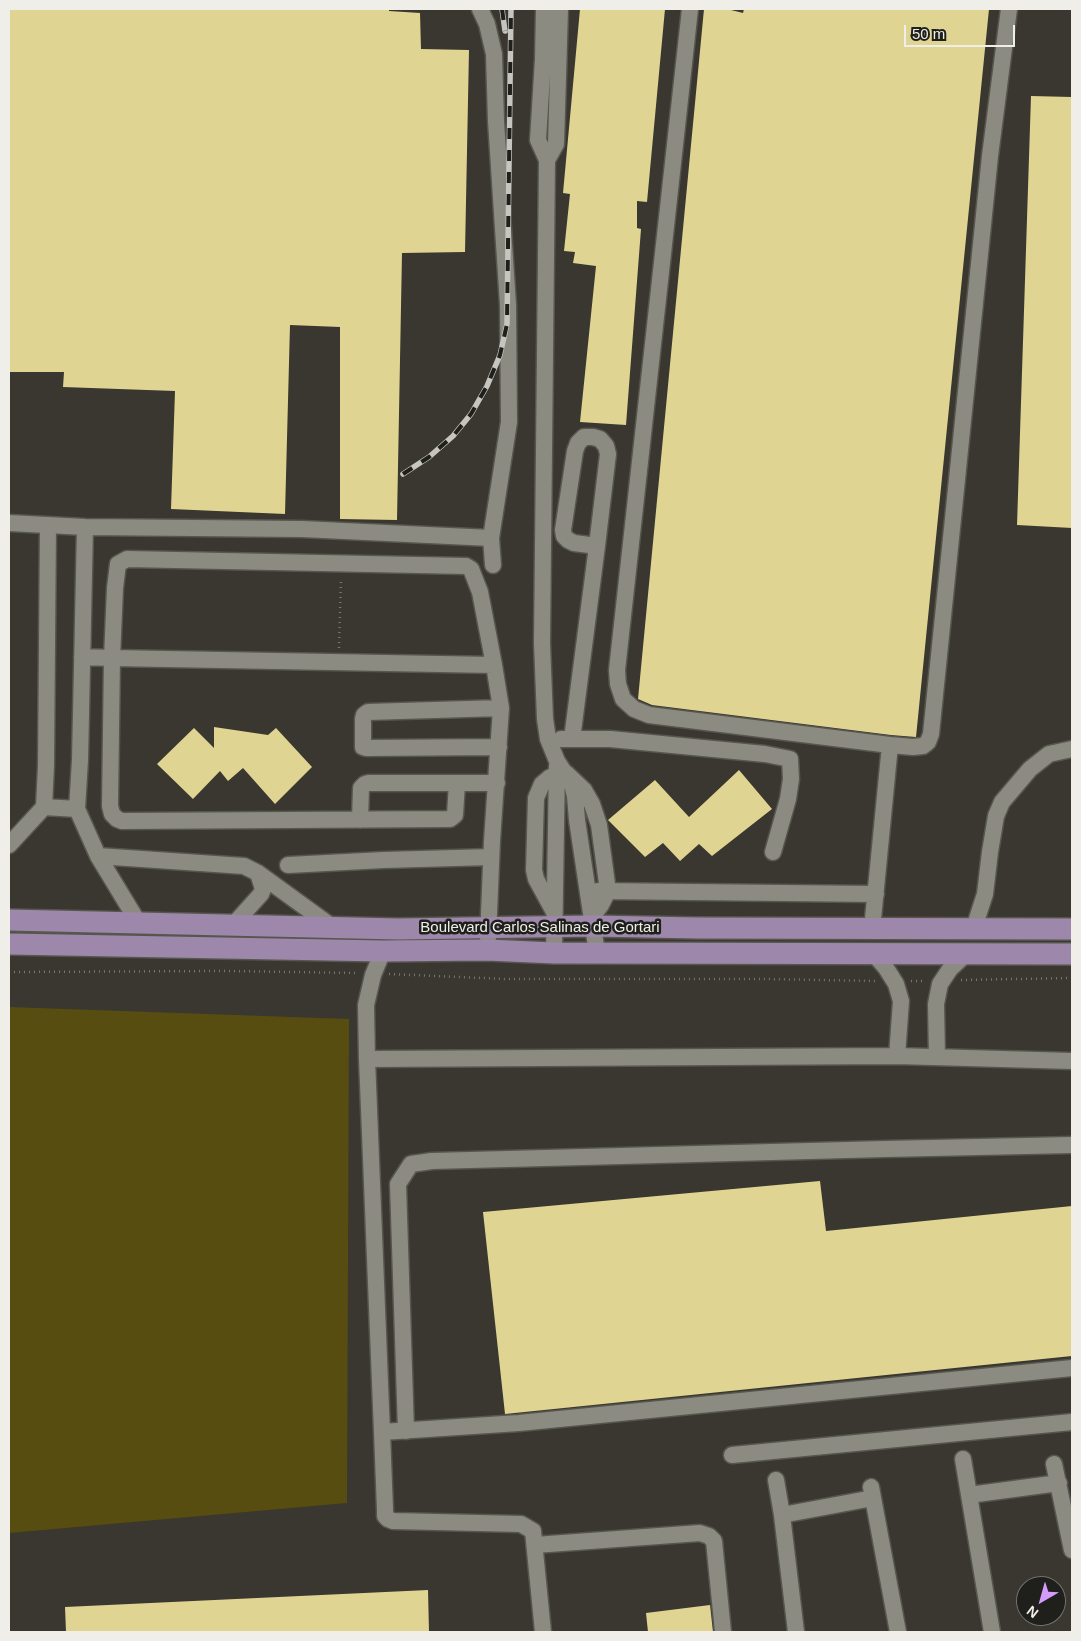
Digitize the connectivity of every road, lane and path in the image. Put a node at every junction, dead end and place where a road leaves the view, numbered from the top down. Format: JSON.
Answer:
{"nodes":[{"id":1,"x":480,"y":9,"type":"edge"},
{"id":2,"x":544,"y":9,"type":"edge"},
{"id":3,"x":560,"y":9,"type":"edge"},
{"id":4,"x":690,"y":9,"type":"edge"},
{"id":5,"x":1009,"y":9,"type":"edge"},
{"id":6,"x":547,"y":160,"type":"junction"},
{"id":7,"x":9,"y":523,"type":"edge"},
{"id":8,"x":48,"y":525,"type":"junction"},
{"id":9,"x":85,"y":527,"type":"junction"},
{"id":10,"x":491,"y":538,"type":"junction"},
{"id":11,"x":597,"y":546,"type":"junction"},
{"id":12,"x":341,"y":563,"type":"junction"},
{"id":13,"x":493,"y":565,"type":"dead end"},
{"id":14,"x":82,"y":657,"type":"junction"},
{"id":15,"x":112,"y":658,"type":"junction"},
{"id":16,"x":338,"y":662,"type":"junction"},
{"id":17,"x":494,"y":665,"type":"junction"},
{"id":18,"x":501,"y":708,"type":"junction"},
{"id":19,"x":801,"y":734,"type":"junction"},
{"id":20,"x":548,"y":739,"type":"junction"},
{"id":21,"x":572,"y":739,"type":"junction"},
{"id":22,"x":890,"y":745,"type":"junction"},
{"id":23,"x":499,"y":747,"type":"junction"},
{"id":24,"x":1072,"y":749,"type":"edge"},
{"id":25,"x":790,"y":759,"type":"junction"},
{"id":26,"x":560,"y":769,"type":"junction"},
{"id":27,"x":456,"y":783,"type":"junction"},
{"id":28,"x":497,"y":783,"type":"junction"},
{"id":29,"x":44,"y":808,"type":"junction"},
{"id":30,"x":77,"y":809,"type":"junction"},
{"id":31,"x":360,"y":820,"type":"junction"},
{"id":32,"x":9,"y":845,"type":"edge"},
{"id":33,"x":581,"y":846,"type":"junction"},
{"id":34,"x":555,"y":847,"type":"junction"},
{"id":35,"x":773,"y":852,"type":"dead end"},
{"id":36,"x":98,"y":856,"type":"junction"},
{"id":37,"x":491,"y":858,"type":"junction"},
{"id":38,"x":288,"y":865,"type":"dead end"},
{"id":39,"x":258,"y":873,"type":"junction"},
{"id":40,"x":536,"y":878,"type":"junction"},
{"id":41,"x":554,"y":878,"type":"junction"},
{"id":42,"x":608,"y":891,"type":"junction"},
{"id":43,"x":588,"y":892,"type":"junction"},
{"id":44,"x":876,"y":894,"type":"junction"},
{"id":45,"x":553,"y":919,"type":"junction"},
{"id":46,"x":9,"y":920,"type":"edge"},
{"id":47,"x":138,"y":922,"type":"junction"},
{"id":48,"x":593,"y":922,"type":"junction"},
{"id":49,"x":234,"y":924,"type":"junction"},
{"id":50,"x":331,"y":926,"type":"junction"},
{"id":51,"x":488,"y":927,"type":"junction"},
{"id":52,"x":974,"y":928,"type":"junction"},
{"id":53,"x":872,"y":929,"type":"junction"},
{"id":54,"x":1072,"y":930,"type":"edge"},
{"id":55,"x":9,"y":944,"type":"edge"},
{"id":56,"x":487,"y":950,"type":"junction"},
{"id":57,"x":383,"y":951,"type":"junction"},
{"id":58,"x":554,"y":953,"type":"junction"},
{"id":59,"x":597,"y":953,"type":"junction"},
{"id":60,"x":874,"y":954,"type":"junction"},
{"id":61,"x":1072,"y":954,"type":"edge"},
{"id":62,"x":965,"y":955,"type":"junction"},
{"id":63,"x":9,"y":972,"type":"edge"},
{"id":64,"x":373,"y":973,"type":"junction"},
{"id":65,"x":1072,"y":978,"type":"edge"},
{"id":66,"x":893,"y":981,"type":"junction"},
{"id":67,"x":942,"y":981,"type":"junction"},
{"id":68,"x":897,"y":1056,"type":"junction"},
{"id":69,"x":937,"y":1057,"type":"junction"},
{"id":70,"x":367,"y":1059,"type":"junction"},
{"id":71,"x":1072,"y":1061,"type":"edge"},
{"id":72,"x":1072,"y":1145,"type":"edge"},
{"id":73,"x":1072,"y":1368,"type":"edge"},
{"id":74,"x":1072,"y":1422,"type":"edge"},
{"id":75,"x":406,"y":1431,"type":"junction"},
{"id":76,"x":382,"y":1432,"type":"junction"},
{"id":77,"x":732,"y":1455,"type":"dead end"},
{"id":78,"x":963,"y":1459,"type":"dead end"},
{"id":79,"x":1054,"y":1464,"type":"dead end"},
{"id":80,"x":776,"y":1480,"type":"dead end"},
{"id":81,"x":1059,"y":1483,"type":"junction"},
{"id":82,"x":969,"y":1495,"type":"junction"},
{"id":83,"x":782,"y":1515,"type":"junction"},
{"id":84,"x":535,"y":1545,"type":"junction"},
{"id":85,"x":1072,"y":1550,"type":"edge"},
{"id":86,"x":543,"y":1632,"type":"edge"},
{"id":87,"x":723,"y":1632,"type":"edge"},
{"id":88,"x":796,"y":1632,"type":"edge"},
{"id":89,"x":898,"y":1632,"type":"edge"},
{"id":90,"x":992,"y":1632,"type":"edge"}],
"edges":[{"from":1,"to":10,"type":"street"},
{"from":2,"to":6,"type":"street"},
{"from":3,"to":6,"type":"street"},
{"from":4,"to":19,"type":"street"},
{"from":5,"to":22,"type":"street"},
{"from":6,"to":20,"type":"street"},
{"from":7,"to":8,"type":"street"},
{"from":8,"to":9,"type":"street"},
{"from":8,"to":29,"type":"street"},
{"from":9,"to":10,"type":"street"},
{"from":9,"to":14,"type":"street"},
{"from":10,"to":13,"type":"street"},
{"from":11,"to":11,"type":"street"},
{"from":11,"to":21,"type":"street"},
{"from":12,"to":15,"type":"street"},
{"from":12,"to":16,"type":"path"},
{"from":12,"to":17,"type":"street"},
{"from":14,"to":15,"type":"street"},
{"from":14,"to":30,"type":"street"},
{"from":15,"to":16,"type":"street"},
{"from":15,"to":31,"type":"street"},
{"from":16,"to":17,"type":"street"},
{"from":17,"to":18,"type":"street"},
{"from":18,"to":23,"type":"street"},
{"from":18,"to":23,"type":"street"},
{"from":19,"to":22,"type":"street"},
{"from":19,"to":25,"type":"street"},
{"from":20,"to":21,"type":"street"},
{"from":20,"to":26,"type":"street"},
{"from":21,"to":25,"type":"street"},
{"from":22,"to":44,"type":"street"},
{"from":23,"to":28,"type":"street"},
{"from":24,"to":52,"type":"street"},
{"from":25,"to":35,"type":"street"},
{"from":26,"to":33,"type":"street"},
{"from":26,"to":34,"type":"street"},
{"from":26,"to":40,"type":"street"},
{"from":26,"to":42,"type":"street"},
{"from":27,"to":28,"type":"street"},
{"from":27,"to":31,"type":"street"},
{"from":27,"to":31,"type":"street"},
{"from":28,"to":37,"type":"street"},
{"from":29,"to":30,"type":"street"},
{"from":29,"to":32,"type":"street"},
{"from":30,"to":36,"type":"street"},
{"from":33,"to":34,"type":"street"},
{"from":33,"to":43,"type":"street"},
{"from":34,"to":41,"type":"street"},
{"from":36,"to":39,"type":"street"},
{"from":36,"to":47,"type":"street"},
{"from":37,"to":38,"type":"street"},
{"from":37,"to":51,"type":"street"},
{"from":39,"to":49,"type":"street"},
{"from":39,"to":50,"type":"street"},
{"from":40,"to":41,"type":"street"},
{"from":40,"to":45,"type":"street"},
{"from":41,"to":45,"type":"street"},
{"from":42,"to":43,"type":"street"},
{"from":42,"to":44,"type":"street"},
{"from":42,"to":48,"type":"street"},
{"from":43,"to":48,"type":"street"},
{"from":44,"to":53,"type":"street"},
{"from":45,"to":48,"type":"main road","name":"Boulevard Carlos Salinas de Gortari"},
{"from":45,"to":51,"type":"main road","name":"Boulevard Carlos Salinas de Gortari"},
{"from":45,"to":58,"type":"street"},
{"from":46,"to":47,"type":"main road","name":"Boulevard Carlos Salinas de Gortari"},
{"from":47,"to":49,"type":"main road","name":"Boulevard Carlos Salinas de Gortari"},
{"from":48,"to":53,"type":"main road","name":"Boulevard Carlos Salinas de Gortari"},
{"from":48,"to":59,"type":"street"},
{"from":49,"to":50,"type":"main road","name":"Boulevard Carlos Salinas de Gortari"},
{"from":50,"to":51,"type":"main road","name":"Boulevard Carlos Salinas de Gortari"},
{"from":51,"to":56,"type":"street"},
{"from":52,"to":53,"type":"main road","name":"Boulevard Carlos Salinas de Gortari"},
{"from":52,"to":54,"type":"main road","name":"Boulevard Carlos Salinas de Gortari"},
{"from":55,"to":57,"type":"main road","name":"Boulevard Carlos Salinas de Gortari"},
{"from":56,"to":57,"type":"main road","name":"Boulevard Carlos Salinas de Gortari"},
{"from":56,"to":58,"type":"main road","name":"Boulevard Carlos Salinas de Gortari"},
{"from":57,"to":64,"type":"street"},
{"from":58,"to":59,"type":"main road","name":"Boulevard Carlos Salinas de Gortari"},
{"from":59,"to":60,"type":"main road","name":"Boulevard Carlos Salinas de Gortari"},
{"from":60,"to":62,"type":"main road","name":"Boulevard Carlos Salinas de Gortari"},
{"from":60,"to":66,"type":"street"},
{"from":61,"to":62,"type":"main road","name":"Boulevard Carlos Salinas de Gortari"},
{"from":62,"to":67,"type":"street"},
{"from":63,"to":64,"type":"path"},
{"from":64,"to":66,"type":"path"},
{"from":64,"to":70,"type":"street"},
{"from":65,"to":67,"type":"path"},
{"from":66,"to":67,"type":"path"},
{"from":66,"to":68,"type":"street"},
{"from":67,"to":69,"type":"street"},
{"from":68,"to":69,"type":"street"},
{"from":68,"to":70,"type":"street"},
{"from":69,"to":71,"type":"street"},
{"from":70,"to":76,"type":"street"},
{"from":72,"to":75,"type":"street"},
{"from":73,"to":75,"type":"street"},
{"from":74,"to":77,"type":"street"},
{"from":75,"to":76,"type":"street"},
{"from":76,"to":84,"type":"street"},
{"from":78,"to":82,"type":"street"},
{"from":79,"to":81,"type":"street"},
{"from":80,"to":83,"type":"street"},
{"from":81,"to":82,"type":"street"},
{"from":81,"to":85,"type":"street"},
{"from":82,"to":90,"type":"street"},
{"from":83,"to":88,"type":"street"},
{"from":83,"to":89,"type":"street"},
{"from":84,"to":86,"type":"street"},
{"from":84,"to":87,"type":"street"}]}
